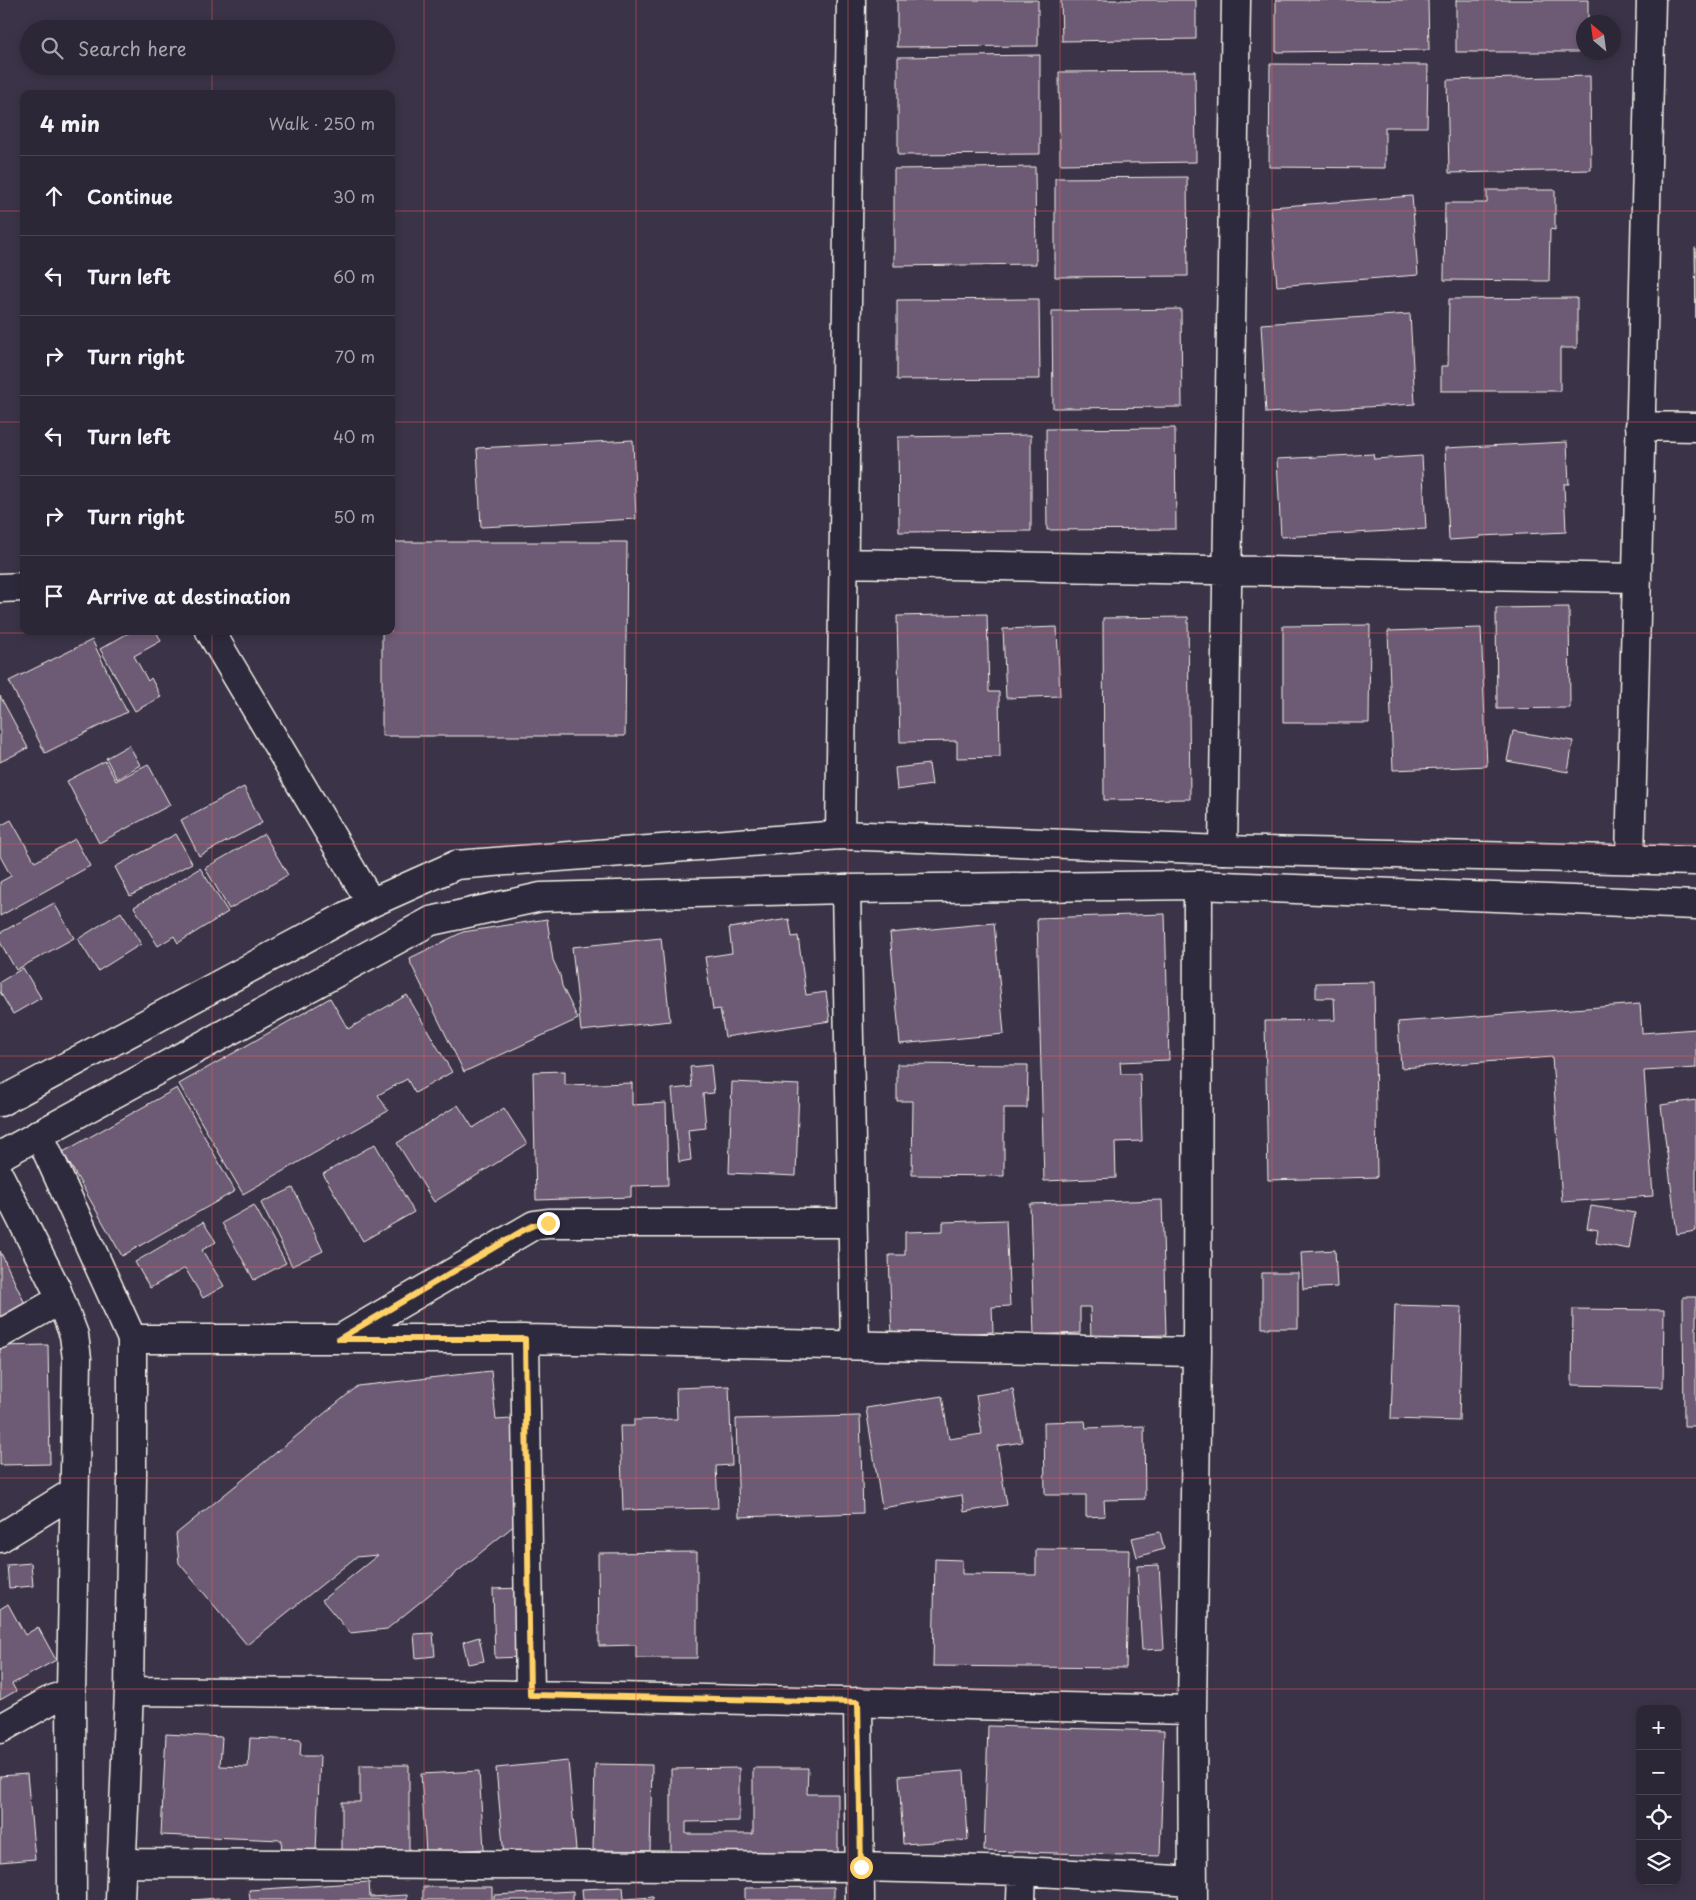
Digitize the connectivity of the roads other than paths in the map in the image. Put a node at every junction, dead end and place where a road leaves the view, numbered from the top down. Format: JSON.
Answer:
{"nodes":[{"id":1,"x":851,"y":0,"type":"edge"},
{"id":2,"x":1236,"y":0,"type":"edge"},
{"id":3,"x":1651,"y":0,"type":"edge"},
{"id":4,"x":1640,"y":426,"type":"junction"},
{"id":5,"x":1696,"y":427,"type":"edge"},
{"id":6,"x":844,"y":563,"type":"junction"},
{"id":7,"x":1227,"y":571,"type":"junction"},
{"id":8,"x":1637,"y":578,"type":"junction"},
{"id":9,"x":20,"y":587,"type":"edge"},
{"id":10,"x":0,"y":588,"type":"edge"},
{"id":11,"x":212,"y":635,"type":"edge"},
{"id":12,"x":840,"y":835,"type":"junction"},
{"id":13,"x":1223,"y":850,"type":"junction"},
{"id":14,"x":1630,"y":859,"type":"junction"},
{"id":15,"x":1696,"y":861,"type":"edge"},
{"id":16,"x":1198,"y":885,"type":"junction"},
{"id":17,"x":846,"y":889,"type":"junction"},
{"id":18,"x":371,"y":903,"type":"junction"},
{"id":19,"x":1696,"y":905,"type":"edge"},
{"id":20,"x":0,"y":1102,"type":"edge"},
{"id":21,"x":39,"y":1134,"type":"junction"},
{"id":22,"x":0,"y":1156,"type":"edge"},
{"id":23,"x":0,"y":1177,"type":"edge"},
{"id":24,"x":852,"y":1223,"type":"junction"},
{"id":25,"x":60,"y":1300,"type":"junction"},
{"id":26,"x":0,"y":1334,"type":"edge"},
{"id":27,"x":132,"y":1339,"type":"junction"},
{"id":28,"x":339,"y":1339,"type":"junction"},
{"id":29,"x":525,"y":1339,"type":"junction"},
{"id":30,"x":855,"y":1345,"type":"junction"},
{"id":31,"x":1198,"y":1352,"type":"junction"},
{"id":32,"x":74,"y":1492,"type":"junction"},
{"id":33,"x":0,"y":1538,"type":"edge"},
{"id":34,"x":129,"y":1691,"type":"junction"},
{"id":35,"x":71,"y":1692,"type":"junction"},
{"id":36,"x":530,"y":1695,"type":"junction"},
{"id":37,"x":858,"y":1702,"type":"junction"},
{"id":38,"x":1192,"y":1710,"type":"junction"},
{"id":39,"x":0,"y":1729,"type":"edge"},
{"id":40,"x":122,"y":1862,"type":"junction"},
{"id":41,"x":861,"y":1867,"type":"junction"},
{"id":42,"x":1022,"y":1871,"type":"junction"},
{"id":43,"x":1193,"y":1891,"type":"edge"},
{"id":44,"x":72,"y":1900,"type":"edge"},
{"id":45,"x":120,"y":1900,"type":"edge"},
{"id":46,"x":860,"y":1900,"type":"edge"},
{"id":47,"x":1022,"y":1900,"type":"edge"}],
"edges":[{"from":1,"to":6,"type":"street"},
{"from":2,"to":7,"type":"street"},
{"from":3,"to":4,"type":"street"},
{"from":4,"to":5,"type":"street"},
{"from":4,"to":8,"type":"street"},
{"from":6,"to":7,"type":"street"},
{"from":6,"to":12,"type":"street"},
{"from":7,"to":8,"type":"street"},
{"from":7,"to":13,"type":"street"},
{"from":8,"to":14,"type":"street"},
{"from":9,"to":10,"type":"street"},
{"from":11,"to":18,"type":"street"},
{"from":12,"to":13,"type":"street"},
{"from":12,"to":18,"type":"street"},
{"from":13,"to":14,"type":"street"},
{"from":14,"to":15,"type":"street"},
{"from":16,"to":17,"type":"street"},
{"from":16,"to":19,"type":"street"},
{"from":16,"to":31,"type":"street"},
{"from":17,"to":21,"type":"street"},
{"from":17,"to":24,"type":"street"},
{"from":18,"to":20,"type":"street"},
{"from":21,"to":22,"type":"street"},
{"from":21,"to":27,"type":"street"},
{"from":23,"to":25,"type":"street"},
{"from":24,"to":28,"type":"street"},
{"from":24,"to":30,"type":"street"},
{"from":25,"to":26,"type":"street"},
{"from":25,"to":32,"type":"street"},
{"from":27,"to":28,"type":"street"},
{"from":27,"to":34,"type":"street"},
{"from":28,"to":29,"type":"street"},
{"from":29,"to":30,"type":"street"},
{"from":29,"to":36,"type":"street"},
{"from":30,"to":31,"type":"street"},
{"from":31,"to":38,"type":"street"},
{"from":32,"to":33,"type":"street"},
{"from":32,"to":35,"type":"street"},
{"from":34,"to":36,"type":"street"},
{"from":34,"to":40,"type":"street"},
{"from":35,"to":39,"type":"street"},
{"from":35,"to":44,"type":"street"},
{"from":36,"to":37,"type":"street"},
{"from":37,"to":38,"type":"street"},
{"from":37,"to":41,"type":"street"},
{"from":38,"to":43,"type":"street"},
{"from":40,"to":41,"type":"street"},
{"from":40,"to":45,"type":"street"},
{"from":41,"to":42,"type":"street"},
{"from":41,"to":46,"type":"street"},
{"from":42,"to":43,"type":"street"},
{"from":42,"to":47,"type":"street"}]}
